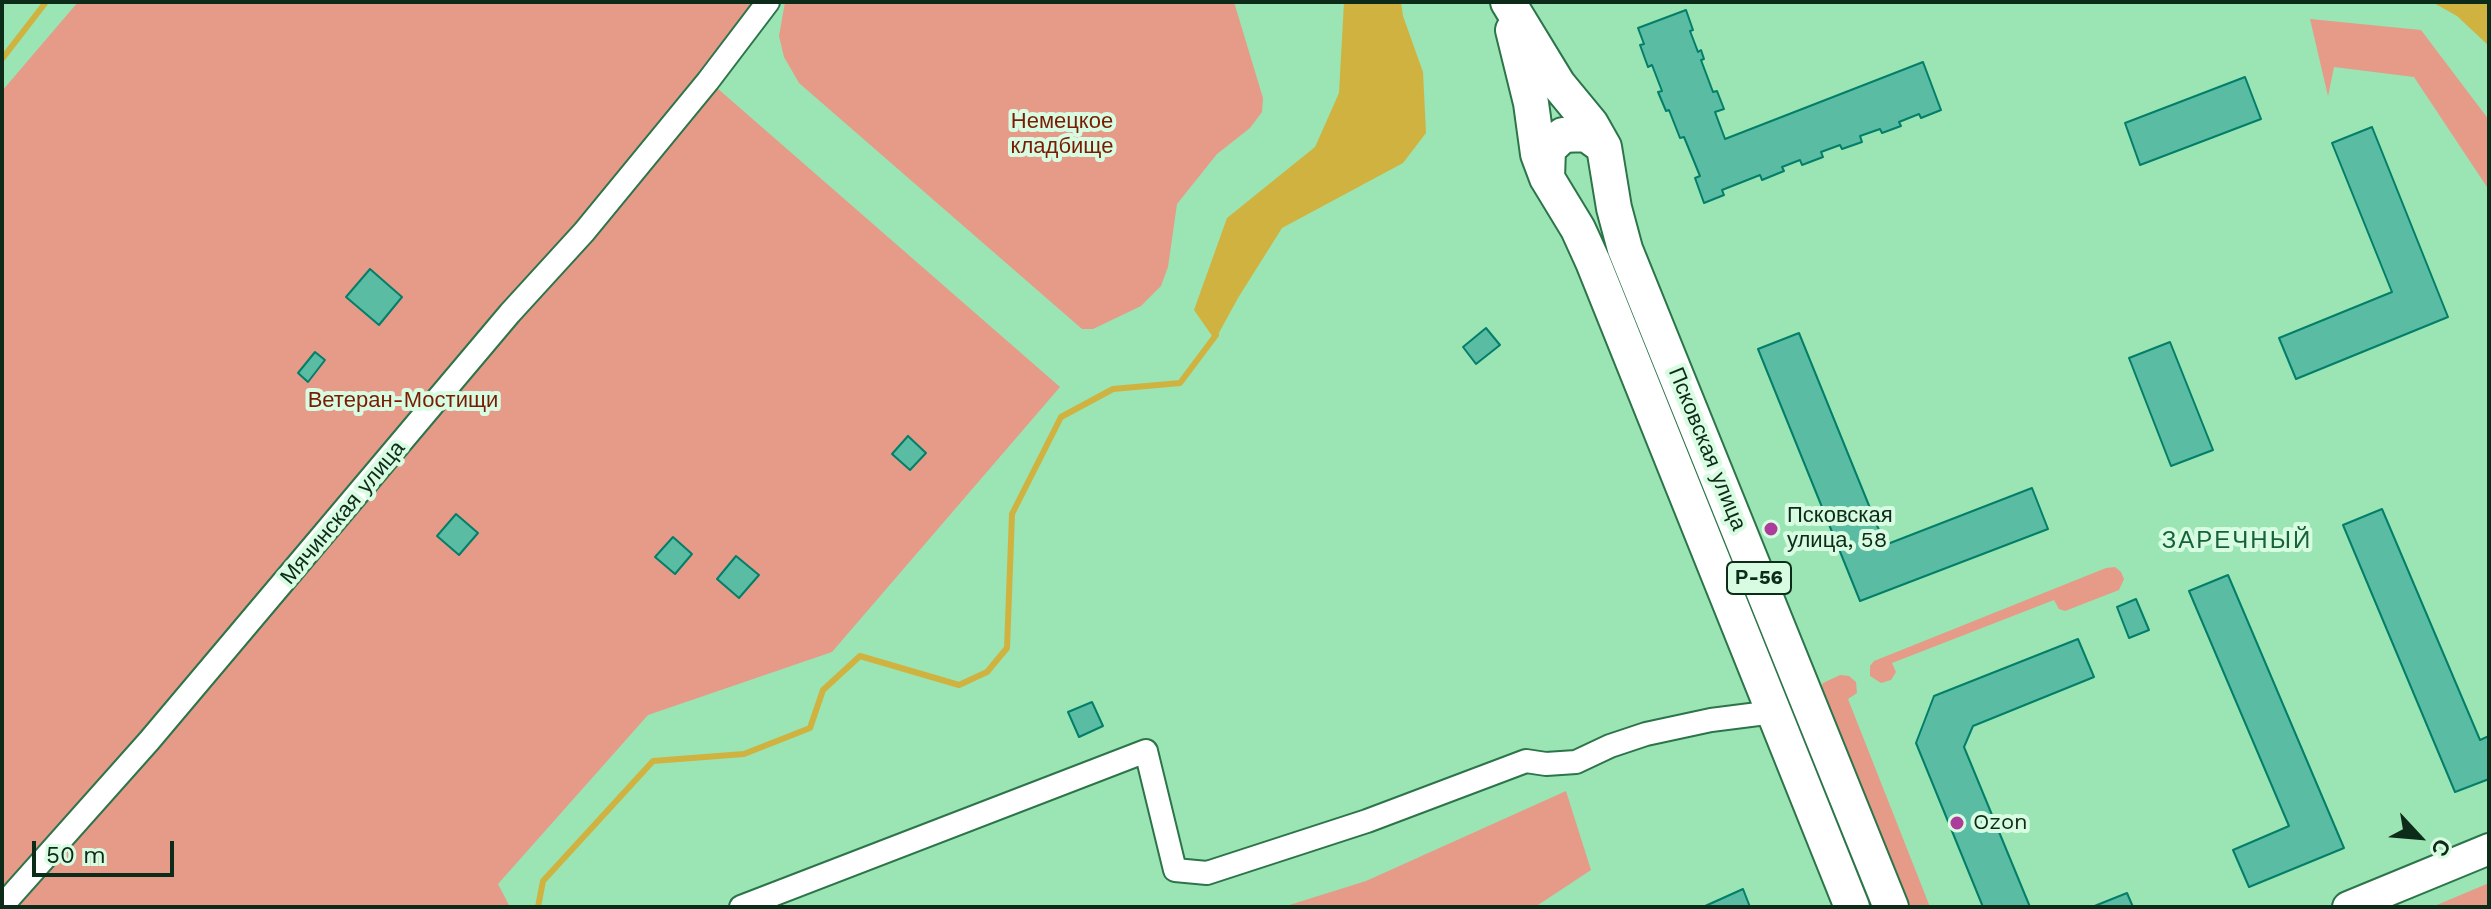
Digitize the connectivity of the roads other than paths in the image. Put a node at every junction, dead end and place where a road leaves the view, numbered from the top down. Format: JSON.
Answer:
{"nodes":[{"id":1,"x":768,"y":2,"type":"edge"},
{"id":2,"x":1507,"y":2,"type":"edge"},
{"id":3,"x":1604,"y":147,"type":"junction"},
{"id":4,"x":1547,"y":178,"type":"junction"},
{"id":5,"x":1774,"y":712,"type":"junction"},
{"id":6,"x":2489,"y":849,"type":"edge"},
{"id":7,"x":2,"y":906,"type":"edge"},
{"id":8,"x":741,"y":907,"type":"edge"},
{"id":9,"x":1852,"y":907,"type":"edge"},
{"id":10,"x":1891,"y":907,"type":"edge"},
{"id":11,"x":2348,"y":907,"type":"edge"}],
"edges":[{"from":1,"to":7,"type":"street","name":"Мячинская улица"},
{"from":2,"to":3,"type":"main road","name":"Псковская улица","number":"Р-56"},
{"from":2,"to":4,"type":"main road","name":"Псковская улица"},
{"from":3,"to":4,"type":"main road"},
{"from":3,"to":10,"type":"main road","name":"Псковская улица","number":"Р-56"},
{"from":4,"to":5,"type":"main road","name":"Псковская улица"},
{"from":5,"to":8,"type":"street"},
{"from":5,"to":9,"type":"main road","name":"Псковская улица"},
{"from":6,"to":11,"type":"street"}]}
